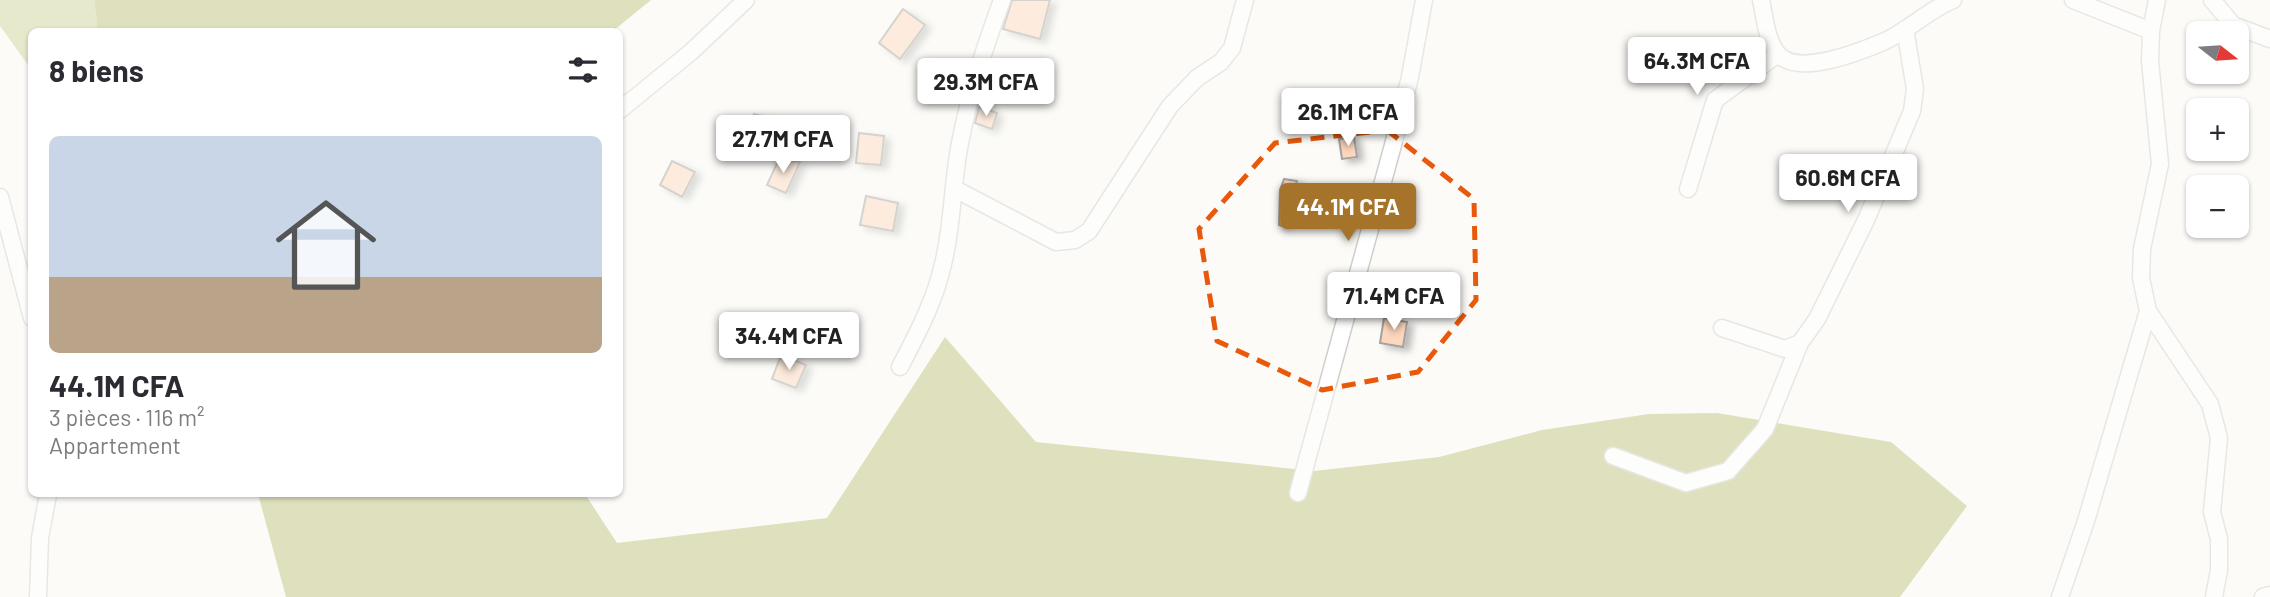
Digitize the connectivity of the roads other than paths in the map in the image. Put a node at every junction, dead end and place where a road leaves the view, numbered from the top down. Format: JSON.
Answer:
{"nodes":[{"id":1,"x":746,"y":0,"type":"edge"},
{"id":2,"x":1002,"y":0,"type":"edge"},
{"id":3,"x":1245,"y":0,"type":"edge"},
{"id":4,"x":1424,"y":0,"type":"edge"},
{"id":5,"x":1761,"y":0,"type":"edge"},
{"id":6,"x":1953,"y":0,"type":"edge"},
{"id":7,"x":2073,"y":0,"type":"edge"},
{"id":8,"x":2157,"y":0,"type":"edge"},
{"id":9,"x":2212,"y":0,"type":"edge"},
{"id":10,"x":1905,"y":29,"type":"junction"},
{"id":11,"x":2151,"y":31,"type":"junction"},
{"id":12,"x":2270,"y":39,"type":"edge"},
{"id":13,"x":1777,"y":54,"type":"junction"},
{"id":14,"x":623,"y":108,"type":"edge"},
{"id":15,"x":956,"y":189,"type":"junction"},
{"id":16,"x":1688,"y":189,"type":"dead end"},
{"id":17,"x":0,"y":197,"type":"edge"},
{"id":18,"x":28,"y":302,"type":"edge"},
{"id":19,"x":2148,"y":311,"type":"junction"},
{"id":20,"x":1722,"y":328,"type":"dead end"},
{"id":21,"x":1800,"y":343,"type":"junction"},
{"id":22,"x":900,"y":367,"type":"dead end"},
{"id":23,"x":1613,"y":456,"type":"dead end"},
{"id":24,"x":1298,"y":493,"type":"dead end"},
{"id":25,"x":47,"y":497,"type":"edge"},
{"id":26,"x":2270,"y":595,"type":"edge"},
{"id":27,"x":38,"y":597,"type":"edge"},
{"id":28,"x":2060,"y":597,"type":"edge"},
{"id":29,"x":2214,"y":597,"type":"edge"},
{"id":30,"x":2263,"y":597,"type":"edge"}],
"edges":[{"from":1,"to":14,"type":"street"},
{"from":2,"to":15,"type":"street"},
{"from":3,"to":15,"type":"street"},
{"from":4,"to":24,"type":"street"},
{"from":5,"to":13,"type":"street"},
{"from":6,"to":10,"type":"street"},
{"from":7,"to":11,"type":"street"},
{"from":8,"to":11,"type":"street"},
{"from":9,"to":12,"type":"street"},
{"from":10,"to":13,"type":"street"},
{"from":10,"to":21,"type":"street"},
{"from":11,"to":19,"type":"street"},
{"from":13,"to":16,"type":"street"},
{"from":15,"to":22,"type":"street"},
{"from":17,"to":18,"type":"street"},
{"from":19,"to":28,"type":"street"},
{"from":19,"to":29,"type":"street"},
{"from":20,"to":21,"type":"street"},
{"from":21,"to":23,"type":"street"},
{"from":25,"to":27,"type":"street"},
{"from":26,"to":30,"type":"street"}]}
